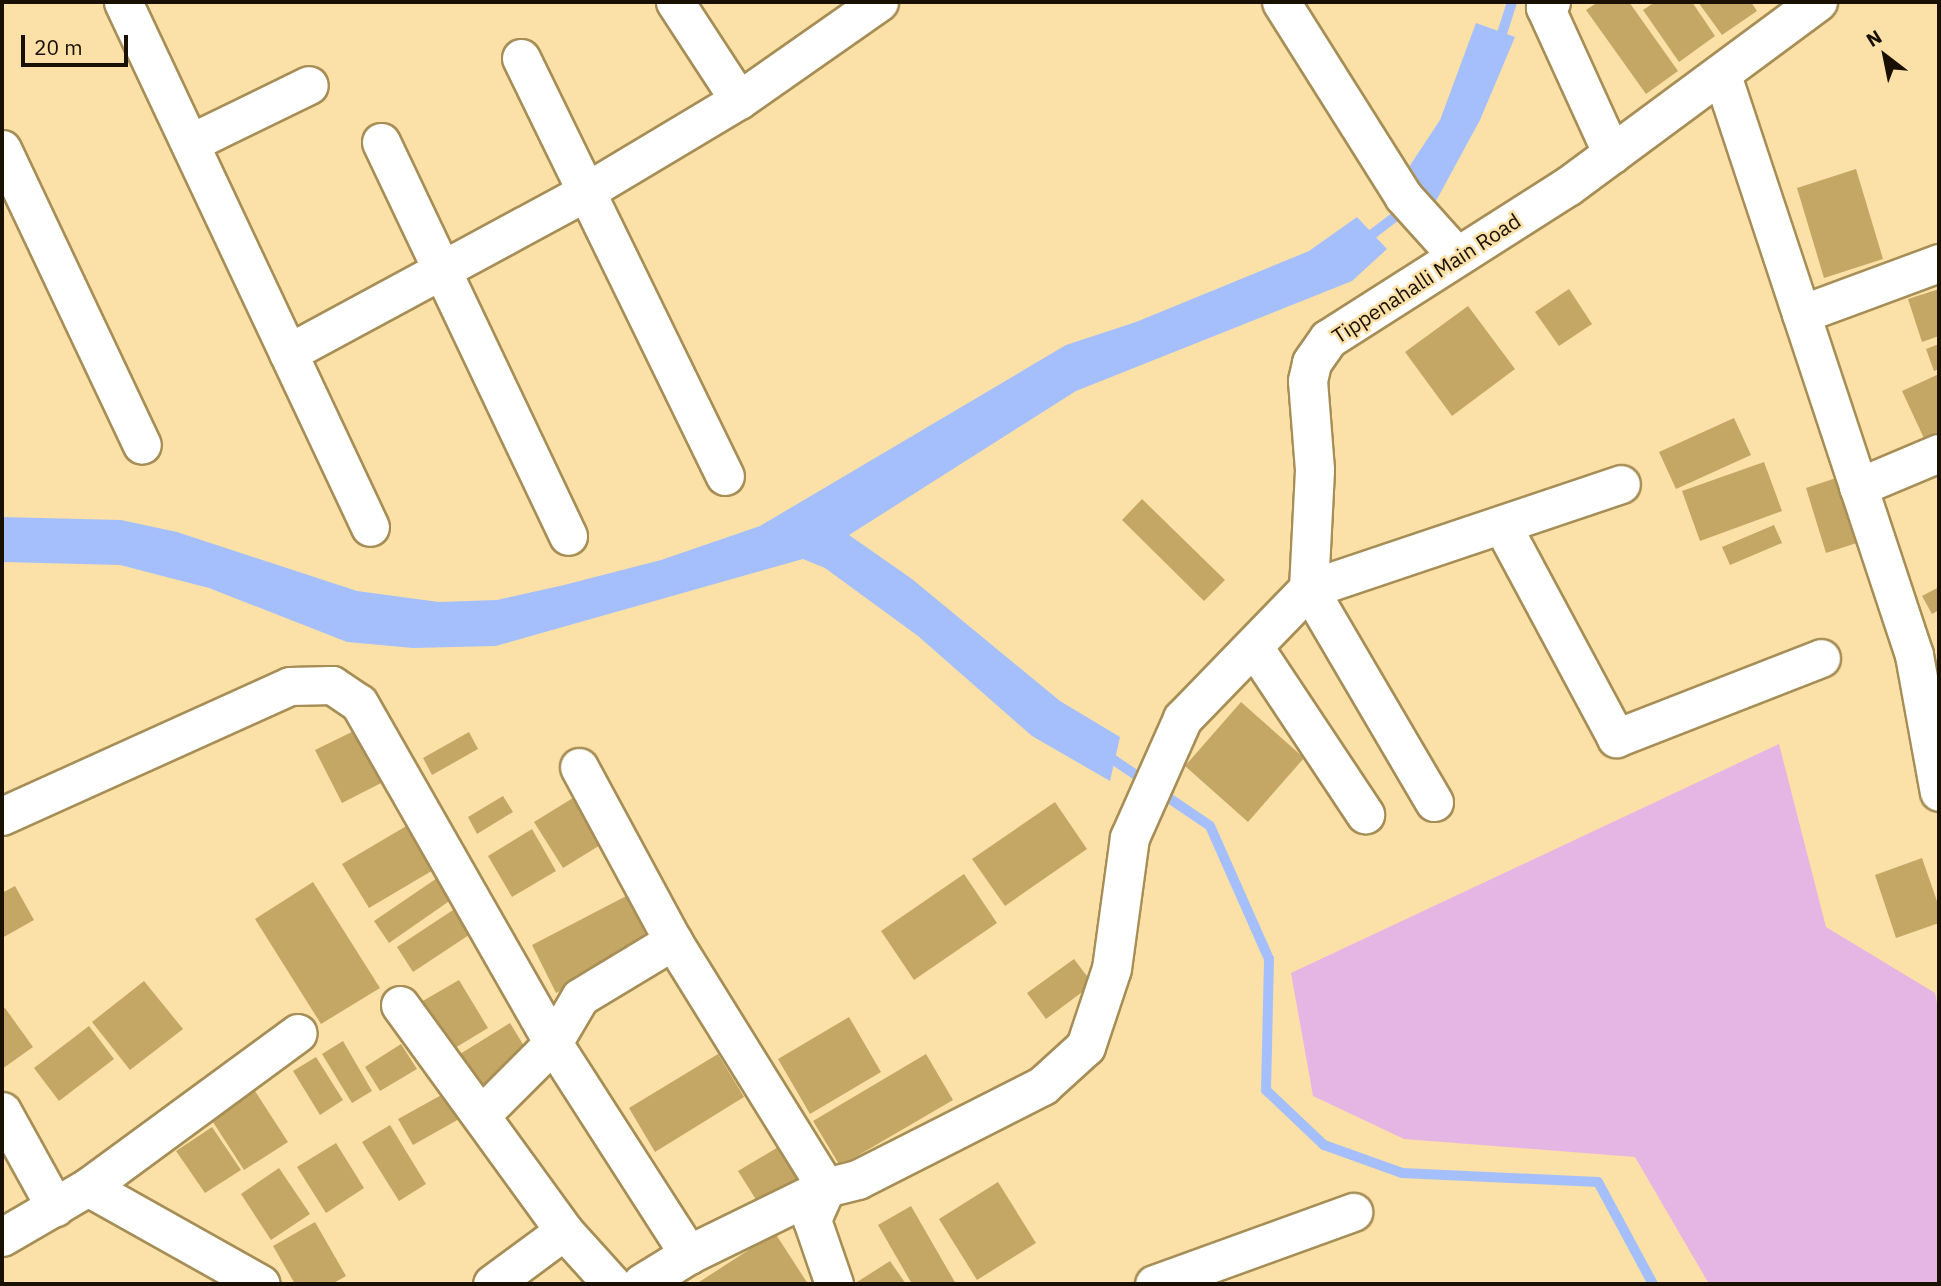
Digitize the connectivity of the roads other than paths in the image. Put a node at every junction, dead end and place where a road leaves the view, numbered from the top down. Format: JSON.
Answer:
{"nodes":[{"id":1,"x":123,"y":2,"type":"edge"},
{"id":2,"x":675,"y":2,"type":"edge"},
{"id":3,"x":1280,"y":2,"type":"edge"},
{"id":4,"x":1818,"y":2,"type":"edge"},
{"id":5,"x":1545,"y":3,"type":"edge"},
{"id":6,"x":872,"y":4,"type":"edge"},
{"id":7,"x":521,"y":58,"type":"dead end"},
{"id":8,"x":1722,"y":75,"type":"junction"},
{"id":9,"x":309,"y":85,"type":"dead end"},
{"id":10,"x":739,"y":100,"type":"junction"},
{"id":11,"x":381,"y":142,"type":"dead end"},
{"id":12,"x":190,"y":143,"type":"junction"},
{"id":13,"x":2,"y":149,"type":"edge"},
{"id":14,"x":1612,"y":155,"type":"junction"},
{"id":15,"x":586,"y":191,"type":"junction"},
{"id":16,"x":1457,"y":256,"type":"junction"},
{"id":17,"x":1939,"y":263,"type":"edge"},
{"id":18,"x":443,"y":269,"type":"junction"},
{"id":19,"x":1801,"y":314,"type":"junction"},
{"id":20,"x":288,"y":353,"type":"junction"},
{"id":21,"x":142,"y":445,"type":"dead end"},
{"id":22,"x":1939,"y":453,"type":"edge"},
{"id":23,"x":725,"y":476,"type":"dead end"},
{"id":24,"x":1621,"y":484,"type":"dead end"},
{"id":25,"x":1858,"y":487,"type":"junction"},
{"id":26,"x":1502,"y":525,"type":"junction"},
{"id":27,"x":370,"y":527,"type":"dead end"},
{"id":28,"x":568,"y":536,"type":"dead end"},
{"id":29,"x":1309,"y":589,"type":"junction"},
{"id":30,"x":1255,"y":647,"type":"junction"},
{"id":31,"x":1926,"y":649,"type":"edge"},
{"id":32,"x":1821,"y":658,"type":"dead end"},
{"id":33,"x":579,"y":767,"type":"dead end"},
{"id":34,"x":1939,"y":792,"type":"edge"},
{"id":35,"x":1434,"y":802,"type":"dead end"},
{"id":36,"x":1365,"y":814,"type":"dead end"},
{"id":37,"x":2,"y":816,"type":"edge"},
{"id":38,"x":673,"y":941,"type":"junction"},
{"id":39,"x":400,"y":1005,"type":"dead end"},
{"id":40,"x":298,"y":1033,"type":"dead end"},
{"id":41,"x":553,"y":1043,"type":"junction"},
{"id":42,"x":2,"y":1111,"type":"edge"},
{"id":43,"x":481,"y":1115,"type":"junction"},
{"id":44,"x":88,"y":1187,"type":"junction"},
{"id":45,"x":826,"y":1188,"type":"junction"},
{"id":46,"x":55,"y":1207,"type":"junction"},
{"id":47,"x":1353,"y":1212,"type":"dead end"},
{"id":48,"x":564,"y":1231,"type":"junction"},
{"id":49,"x":2,"y":1237,"type":"edge"},
{"id":50,"x":689,"y":1255,"type":"junction"},
{"id":51,"x":261,"y":1284,"type":"edge"},
{"id":52,"x":492,"y":1284,"type":"edge"},
{"id":53,"x":612,"y":1284,"type":"edge"},
{"id":54,"x":642,"y":1284,"type":"edge"},
{"id":55,"x":834,"y":1284,"type":"edge"},
{"id":56,"x":1154,"y":1284,"type":"edge"}],
"edges":[{"from":1,"to":12,"type":"street"},
{"from":2,"to":10,"type":"street"},
{"from":3,"to":16,"type":"street"},
{"from":4,"to":8,"type":"street","name":"Tippenahalli Main Road"},
{"from":5,"to":14,"type":"street"},
{"from":6,"to":10,"type":"street"},
{"from":7,"to":15,"type":"street"},
{"from":8,"to":14,"type":"street","name":"Tippenahalli Main Road"},
{"from":8,"to":19,"type":"street"},
{"from":9,"to":12,"type":"street"},
{"from":10,"to":15,"type":"street"},
{"from":11,"to":18,"type":"street"},
{"from":12,"to":20,"type":"street"},
{"from":13,"to":21,"type":"street"},
{"from":14,"to":16,"type":"street","name":"Tippenahalli Main Road"},
{"from":15,"to":18,"type":"street"},
{"from":15,"to":23,"type":"street"},
{"from":16,"to":29,"type":"street","name":"Tippenahalli Main Road"},
{"from":17,"to":19,"type":"street"},
{"from":18,"to":20,"type":"street"},
{"from":18,"to":28,"type":"street"},
{"from":19,"to":25,"type":"street"},
{"from":20,"to":27,"type":"street"},
{"from":22,"to":25,"type":"street"},
{"from":24,"to":26,"type":"street"},
{"from":25,"to":31,"type":"street"},
{"from":26,"to":29,"type":"street"},
{"from":26,"to":32,"type":"street"},
{"from":29,"to":30,"type":"street"},
{"from":29,"to":35,"type":"street"},
{"from":30,"to":36,"type":"street"},
{"from":30,"to":45,"type":"street"},
{"from":31,"to":34,"type":"street"},
{"from":33,"to":38,"type":"street"},
{"from":37,"to":41,"type":"street"},
{"from":38,"to":41,"type":"street"},
{"from":38,"to":45,"type":"street"},
{"from":39,"to":43,"type":"street"},
{"from":40,"to":44,"type":"street"},
{"from":41,"to":43,"type":"street"},
{"from":41,"to":50,"type":"street"},
{"from":42,"to":46,"type":"street"},
{"from":43,"to":48,"type":"street"},
{"from":44,"to":46,"type":"street"},
{"from":44,"to":51,"type":"street"},
{"from":45,"to":50,"type":"street"},
{"from":45,"to":55,"type":"street"},
{"from":46,"to":49,"type":"street"},
{"from":47,"to":56,"type":"street"},
{"from":48,"to":52,"type":"street"},
{"from":48,"to":53,"type":"street"},
{"from":50,"to":54,"type":"street"}]}
